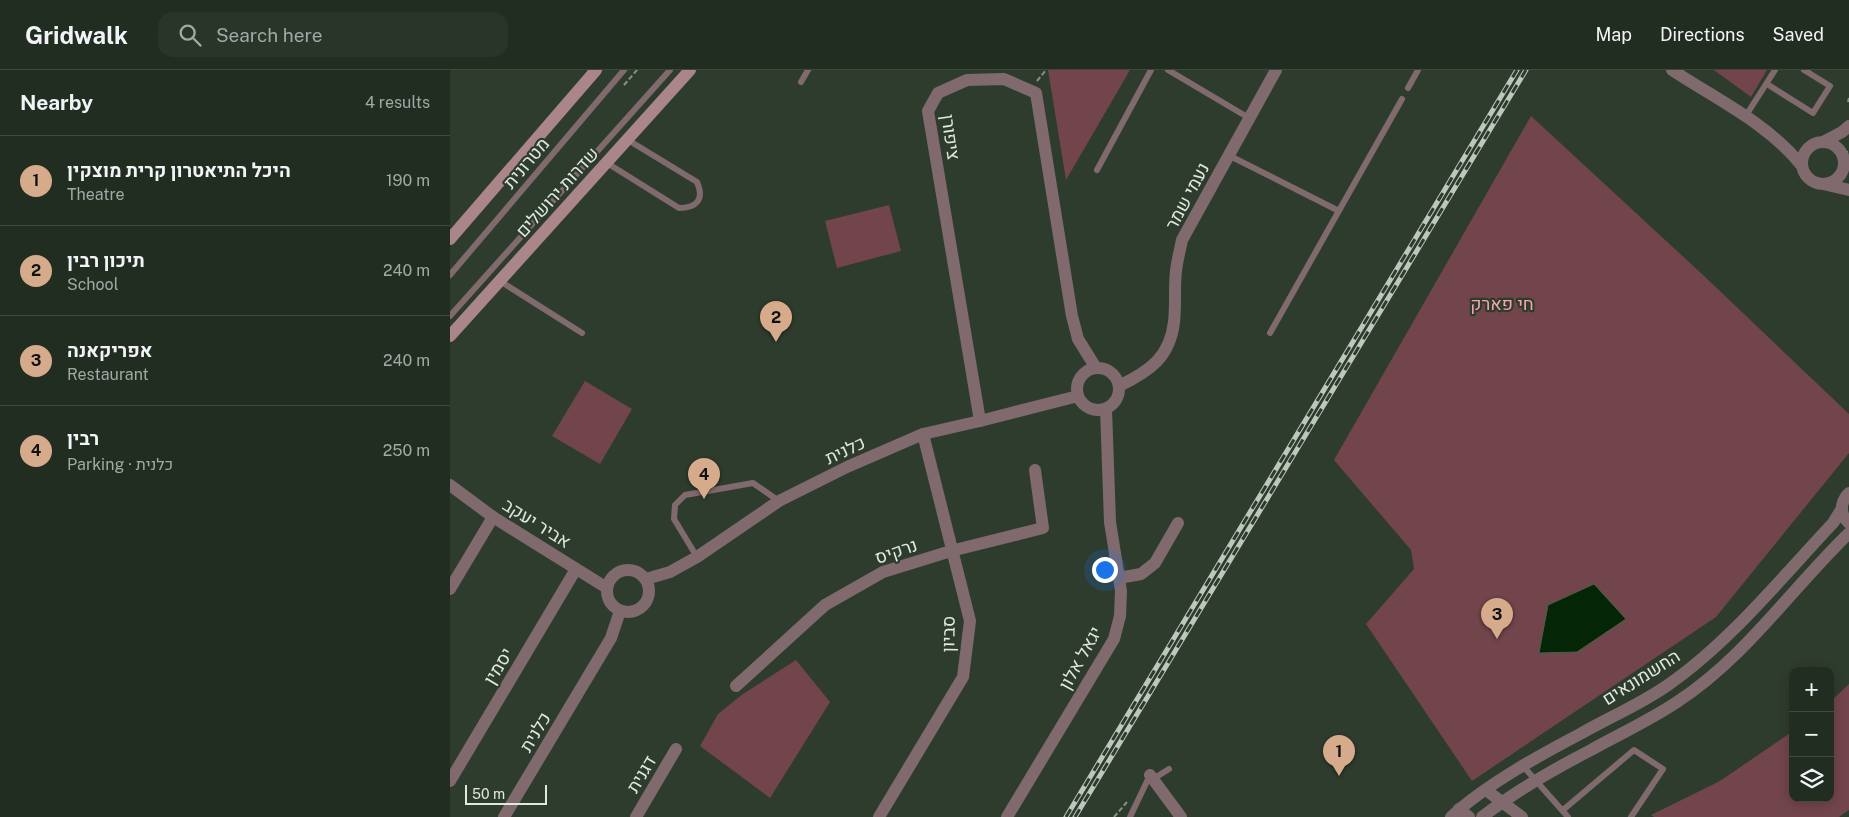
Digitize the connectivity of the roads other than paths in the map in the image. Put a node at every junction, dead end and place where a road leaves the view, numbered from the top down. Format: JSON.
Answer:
{"nodes":[{"id":1,"x":596,"y":70,"type":"edge"},
{"id":2,"x":624,"y":70,"type":"edge"},
{"id":3,"x":670,"y":70,"type":"edge"},
{"id":4,"x":690,"y":70,"type":"edge"},
{"id":5,"x":808,"y":70,"type":"edge"},
{"id":6,"x":1151,"y":70,"type":"edge"},
{"id":7,"x":1168,"y":70,"type":"edge"},
{"id":8,"x":1276,"y":70,"type":"edge"},
{"id":9,"x":1418,"y":70,"type":"edge"},
{"id":10,"x":1672,"y":70,"type":"edge"},
{"id":11,"x":1775,"y":70,"type":"edge"},
{"id":12,"x":1804,"y":70,"type":"edge"},
{"id":13,"x":801,"y":82,"type":"dead end"},
{"id":14,"x":1767,"y":84,"type":"junction"},
{"id":15,"x":1408,"y":88,"type":"dead end"},
{"id":16,"x":1402,"y":99,"type":"dead end"},
{"id":17,"x":1746,"y":117,"type":"junction"},
{"id":18,"x":1249,"y":118,"type":"junction"},
{"id":19,"x":1849,"y":126,"type":"edge"},
{"id":20,"x":1849,"y":134,"type":"edge"},
{"id":21,"x":1772,"y":136,"type":"junction"},
{"id":22,"x":628,"y":140,"type":"junction"},
{"id":23,"x":1818,"y":143,"type":"junction"},
{"id":24,"x":1228,"y":155,"type":"junction"},
{"id":25,"x":1846,"y":161,"type":"edge"},
{"id":26,"x":607,"y":163,"type":"junction"},
{"id":27,"x":1802,"y":166,"type":"junction"},
{"id":28,"x":1097,"y":170,"type":"dead end"},
{"id":29,"x":1849,"y":179,"type":"edge"},
{"id":30,"x":1823,"y":184,"type":"junction"},
{"id":31,"x":1849,"y":190,"type":"edge"},
{"id":32,"x":1339,"y":211,"type":"junction"},
{"id":33,"x":450,"y":239,"type":"edge"},
{"id":34,"x":450,"y":275,"type":"edge"},
{"id":35,"x":500,"y":281,"type":"junction"},
{"id":36,"x":450,"y":316,"type":"edge"},
{"id":37,"x":582,"y":333,"type":"dead end"},
{"id":38,"x":1270,"y":333,"type":"dead end"},
{"id":39,"x":450,"y":336,"type":"edge"},
{"id":40,"x":1096,"y":368,"type":"junction"},
{"id":41,"x":1120,"y":386,"type":"junction"},
{"id":42,"x":1078,"y":396,"type":"junction"},
{"id":43,"x":1106,"y":409,"type":"junction"},
{"id":44,"x":980,"y":421,"type":"junction"},
{"id":45,"x":923,"y":434,"type":"junction"},
{"id":46,"x":1035,"y":470,"type":"dead end"},
{"id":47,"x":450,"y":485,"type":"edge"},
{"id":48,"x":1849,"y":493,"type":"edge"},
{"id":49,"x":779,"y":501,"type":"junction"},
{"id":50,"x":1842,"y":510,"type":"junction"},
{"id":51,"x":493,"y":517,"type":"junction"},
{"id":52,"x":1178,"y":523,"type":"dead end"},
{"id":53,"x":1849,"y":523,"type":"edge"},
{"id":54,"x":1849,"y":533,"type":"edge"},
{"id":55,"x":951,"y":552,"type":"junction"},
{"id":56,"x":697,"y":557,"type":"junction"},
{"id":57,"x":576,"y":569,"type":"junction"},
{"id":58,"x":1119,"y":578,"type":"junction"},
{"id":59,"x":646,"y":579,"type":"junction"},
{"id":60,"x":607,"y":588,"type":"junction"},
{"id":61,"x":450,"y":589,"type":"edge"},
{"id":62,"x":620,"y":611,"type":"junction"},
{"id":63,"x":736,"y":686,"type":"dead end"},
{"id":64,"x":676,"y":749,"type":"dead end"},
{"id":65,"x":1523,"y":766,"type":"junction"},
{"id":66,"x":1169,"y":769,"type":"dead end"},
{"id":67,"x":1152,"y":777,"type":"junction"},
{"id":68,"x":450,"y":780,"type":"edge"},
{"id":69,"x":1535,"y":782,"type":"junction"},
{"id":70,"x":1486,"y":790,"type":"junction"},
{"id":71,"x":1502,"y":803,"type":"junction"},
{"id":72,"x":1562,"y":810,"type":"junction"},
{"id":73,"x":1460,"y":814,"type":"edge"},
{"id":74,"x":504,"y":817,"type":"edge"},
{"id":75,"x":636,"y":817,"type":"edge"},
{"id":76,"x":879,"y":817,"type":"edge"},
{"id":77,"x":1007,"y":817,"type":"edge"},
{"id":78,"x":1130,"y":817,"type":"edge"},
{"id":79,"x":1181,"y":817,"type":"edge"},
{"id":80,"x":1482,"y":817,"type":"edge"},
{"id":81,"x":1522,"y":817,"type":"edge"},
{"id":82,"x":1568,"y":817,"type":"edge"},
{"id":83,"x":1631,"y":817,"type":"edge"}],
"edges":[{"from":1,"to":33,"type":"main road"},
{"from":2,"to":34,"type":"lane","name":"מטרונית"},
{"from":3,"to":36,"type":"lane"},
{"from":4,"to":22,"type":"main road","name":"שדרות ירושלים"},
{"from":5,"to":13,"type":"lane"},
{"from":6,"to":28,"type":"lane"},
{"from":7,"to":18,"type":"lane"},
{"from":8,"to":18,"type":"street","name":"נעמי שמר"},
{"from":9,"to":15,"type":"lane"},
{"from":10,"to":17,"type":"street"},
{"from":11,"to":14,"type":"lane"},
{"from":12,"to":14,"type":"lane"},
{"from":14,"to":17,"type":"lane"},
{"from":16,"to":32,"type":"lane"},
{"from":17,"to":21,"type":"street"},
{"from":18,"to":24,"type":"street","name":"נעמי שמר"},
{"from":19,"to":23,"type":"street"},
{"from":20,"to":25,"type":"street"},
{"from":21,"to":23,"type":"street"},
{"from":21,"to":27,"type":"street"},
{"from":22,"to":26,"type":"main road","name":"שדרות ירושלים"},
{"from":22,"to":26,"type":"lane"},
{"from":23,"to":25,"type":"street"},
{"from":23,"to":27,"type":"street"},
{"from":24,"to":32,"type":"lane"},
{"from":24,"to":41,"type":"street","name":"נעמי שמר"},
{"from":25,"to":29,"type":"street"},
{"from":25,"to":30,"type":"street"},
{"from":26,"to":35,"type":"main road","name":"שדרות ירושלים"},
{"from":27,"to":30,"type":"street"},
{"from":30,"to":31,"type":"street"},
{"from":32,"to":38,"type":"lane"},
{"from":35,"to":37,"type":"lane"},
{"from":35,"to":39,"type":"main road","name":"שדרות ירושלים"},
{"from":40,"to":41,"type":"street"},
{"from":40,"to":42,"type":"street"},
{"from":40,"to":44,"type":"street","name":"ציפורן"},
{"from":41,"to":43,"type":"street"},
{"from":42,"to":43,"type":"street"},
{"from":42,"to":44,"type":"street","name":"כלנית"},
{"from":43,"to":58,"type":"street","name":"יגאל אלון"},
{"from":44,"to":45,"type":"street","name":"כלנית"},
{"from":45,"to":49,"type":"street","name":"כלנית"},
{"from":45,"to":55,"type":"street","name":"סביון"},
{"from":46,"to":55,"type":"street","name":"נרקיס"},
{"from":47,"to":51,"type":"street","name":"אביר יעקב"},
{"from":48,"to":50,"type":"street","name":"החשמונאים"},
{"from":49,"to":56,"type":"street","name":"כלנית"},
{"from":49,"to":56,"type":"lane"},
{"from":50,"to":53,"type":"street"},
{"from":50,"to":65,"type":"street","name":"החשמונאים"},
{"from":51,"to":57,"type":"street","name":"אביר יעקב"},
{"from":51,"to":61,"type":"street"},
{"from":52,"to":58,"type":"street"},
{"from":54,"to":69,"type":"street"},
{"from":55,"to":63,"type":"street","name":"נרקיס"},
{"from":55,"to":76,"type":"street","name":"סביון"},
{"from":56,"to":59,"type":"street","name":"כלנית"},
{"from":57,"to":60,"type":"street","name":"אביר יעקב"},
{"from":57,"to":68,"type":"street","name":"יסמין"},
{"from":58,"to":77,"type":"street","name":"יגאל אלון"},
{"from":59,"to":60,"type":"street"},
{"from":59,"to":62,"type":"street"},
{"from":60,"to":62,"type":"street"},
{"from":62,"to":74,"type":"street","name":"כלנית"},
{"from":64,"to":75,"type":"street","name":"דגנית"},
{"from":65,"to":69,"type":"lane"},
{"from":65,"to":70,"type":"street","name":"החשמונאים"},
{"from":66,"to":67,"type":"lane"},
{"from":67,"to":78,"type":"lane"},
{"from":67,"to":79,"type":"street"},
{"from":69,"to":71,"type":"street"},
{"from":69,"to":72,"type":"lane"},
{"from":70,"to":71,"type":"street"},
{"from":70,"to":73,"type":"street","name":"החשמונאים"},
{"from":71,"to":80,"type":"street"},
{"from":71,"to":81,"type":"street"},
{"from":72,"to":82,"type":"lane"},
{"from":72,"to":83,"type":"lane"}]}
